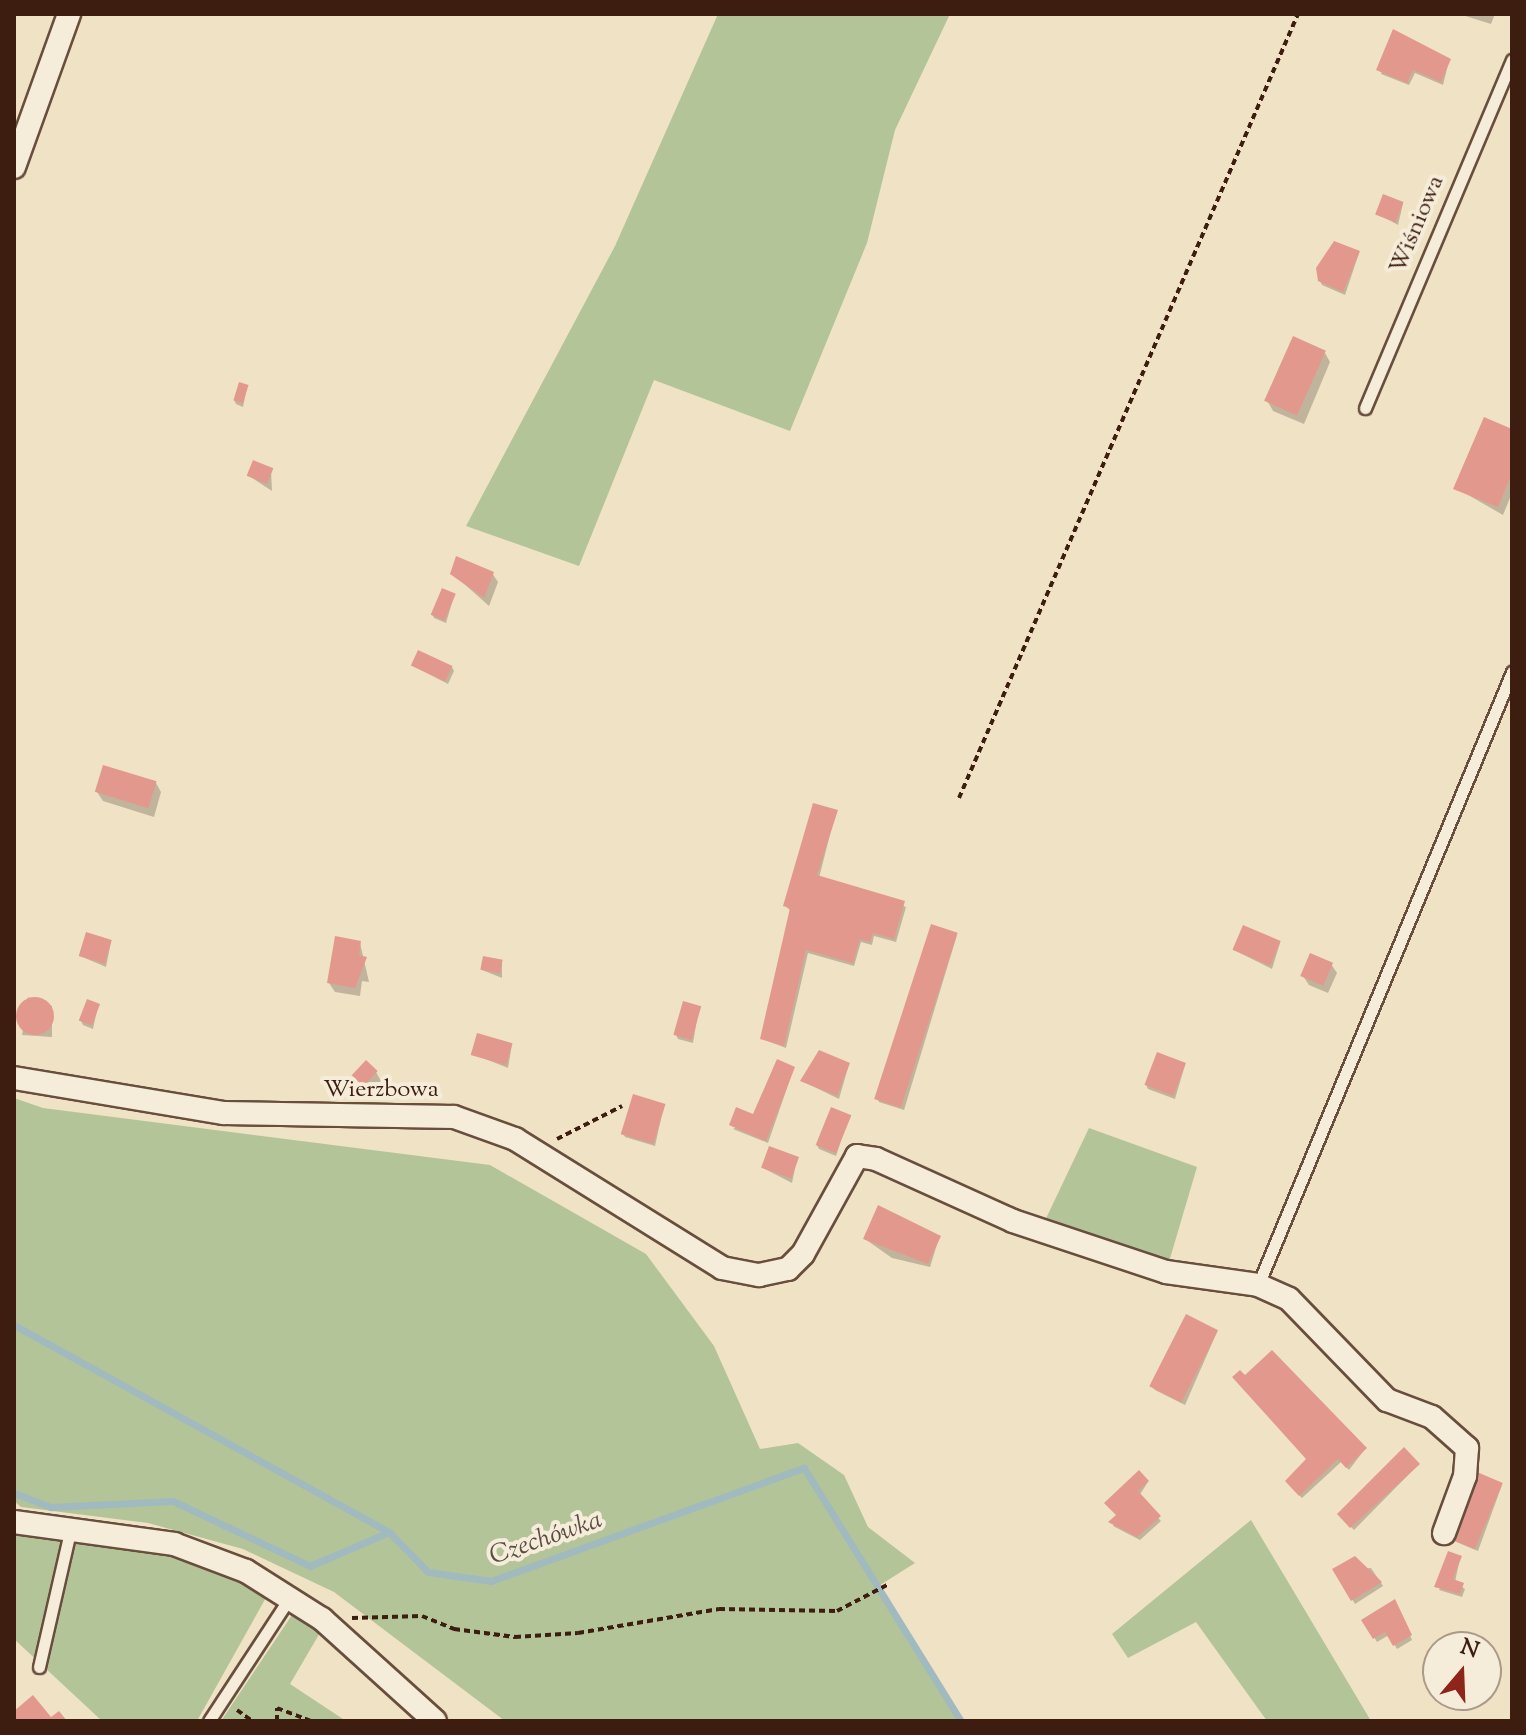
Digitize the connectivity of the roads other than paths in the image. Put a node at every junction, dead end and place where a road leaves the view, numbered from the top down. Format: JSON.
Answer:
{"nodes":[{"id":1,"x":69,"y":14,"type":"edge"},
{"id":2,"x":1512,"y":60,"type":"edge"},
{"id":3,"x":14,"y":167,"type":"edge"},
{"id":4,"x":1365,"y":408,"type":"dead end"},
{"id":5,"x":1512,"y":672,"type":"edge"},
{"id":6,"x":14,"y":1078,"type":"edge"},
{"id":7,"x":1258,"y":1285,"type":"junction"},
{"id":8,"x":14,"y":1522,"type":"edge"},
{"id":9,"x":70,"y":1532,"type":"junction"},
{"id":10,"x":1444,"y":1533,"type":"dead end"},
{"id":11,"x":291,"y":1596,"type":"junction"},
{"id":12,"x":39,"y":1667,"type":"dead end"},
{"id":13,"x":209,"y":1721,"type":"edge"},
{"id":14,"x":435,"y":1721,"type":"edge"}],
"edges":[{"from":1,"to":3,"type":"street"},
{"from":2,"to":4,"type":"lane","name":"Wiśniowa"},
{"from":5,"to":7,"type":"lane"},
{"from":6,"to":7,"type":"street","name":"Wierzbowa"},
{"from":7,"to":10,"type":"street"},
{"from":8,"to":9,"type":"street"},
{"from":9,"to":11,"type":"street"},
{"from":9,"to":12,"type":"lane"},
{"from":11,"to":13,"type":"lane"},
{"from":11,"to":14,"type":"street"}]}
